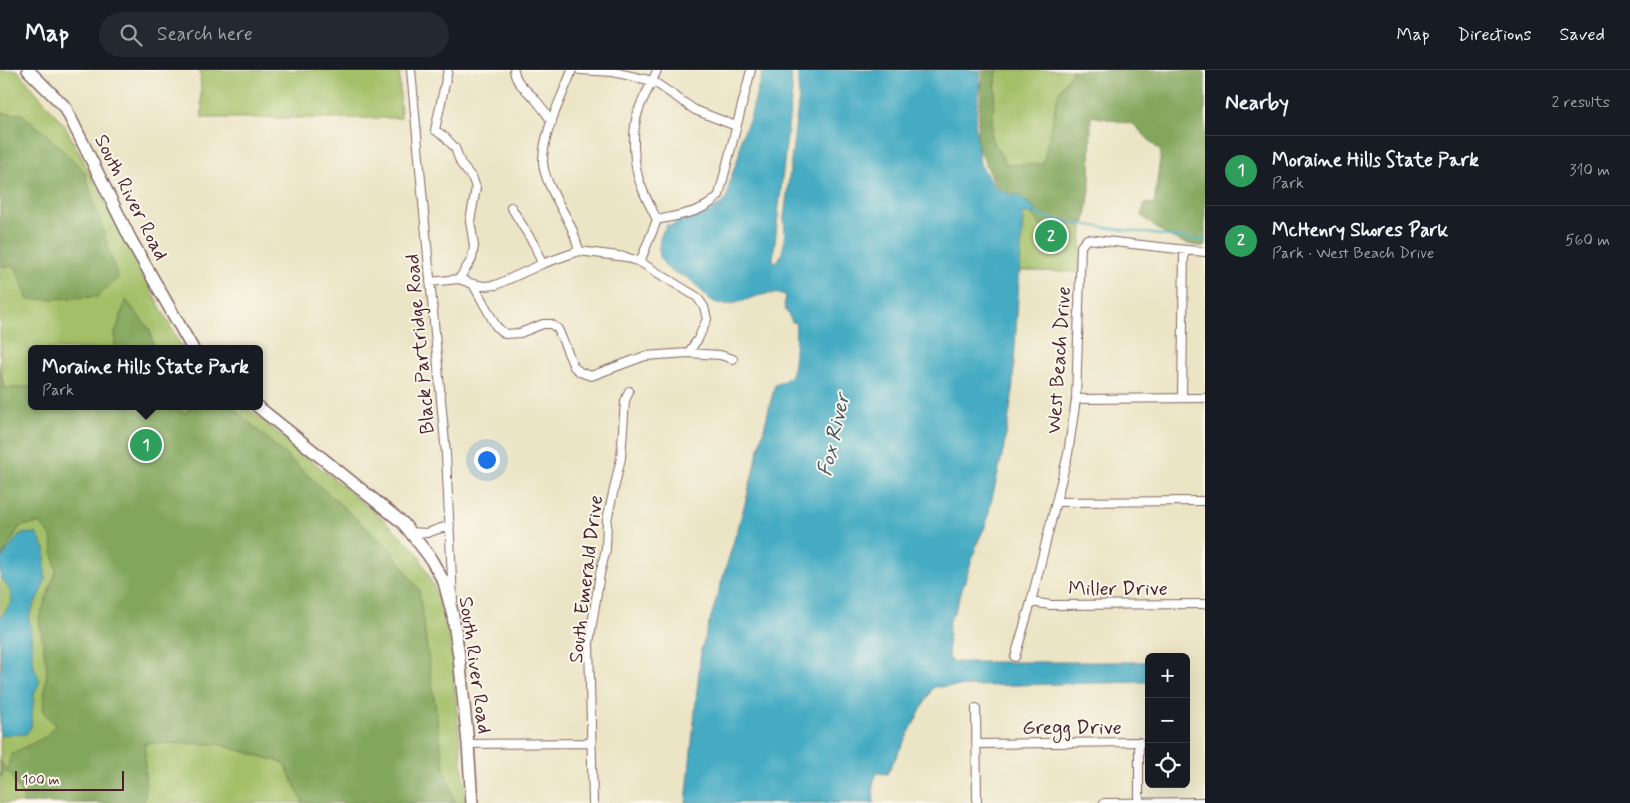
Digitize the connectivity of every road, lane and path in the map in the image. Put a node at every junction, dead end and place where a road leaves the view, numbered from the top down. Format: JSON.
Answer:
{"nodes":[{"id":1,"x":28,"y":70,"type":"edge"},
{"id":2,"x":411,"y":70,"type":"edge"},
{"id":3,"x":448,"y":70,"type":"edge"},
{"id":4,"x":514,"y":70,"type":"edge"},
{"id":5,"x":572,"y":70,"type":"edge"},
{"id":6,"x":580,"y":70,"type":"edge"},
{"id":7,"x":657,"y":70,"type":"edge"},
{"id":8,"x":751,"y":70,"type":"edge"},
{"id":9,"x":653,"y":81,"type":"junction"},
{"id":10,"x":552,"y":122,"type":"junction"},
{"id":11,"x":736,"y":126,"type":"junction"},
{"id":12,"x":435,"y":130,"type":"junction"},
{"id":13,"x":417,"y":131,"type":"junction"},
{"id":14,"x":511,"y":207,"type":"dead end"},
{"id":15,"x":657,"y":220,"type":"junction"},
{"id":16,"x":1184,"y":250,"type":"junction"},
{"id":17,"x":579,"y":251,"type":"junction"},
{"id":18,"x":1205,"y":252,"type":"edge"},
{"id":19,"x":640,"y":262,"type":"junction"},
{"id":20,"x":542,"y":264,"type":"junction"},
{"id":21,"x":459,"y":279,"type":"junction"},
{"id":22,"x":430,"y":282,"type":"junction"},
{"id":23,"x":473,"y":284,"type":"junction"},
{"id":24,"x":191,"y":345,"type":"edge"},
{"id":25,"x":688,"y":353,"type":"junction"},
{"id":26,"x":733,"y":359,"type":"dead end"},
{"id":27,"x":629,"y":391,"type":"dead end"},
{"id":28,"x":1182,"y":398,"type":"junction"},
{"id":29,"x":1205,"y":398,"type":"edge"},
{"id":30,"x":1076,"y":399,"type":"junction"},
{"id":31,"x":262,"y":410,"type":"edge"},
{"id":32,"x":1205,"y":501,"type":"edge"},
{"id":33,"x":1057,"y":502,"type":"junction"},
{"id":34,"x":450,"y":525,"type":"junction"},
{"id":35,"x":410,"y":532,"type":"junction"},
{"id":36,"x":1032,"y":602,"type":"junction"},
{"id":37,"x":1205,"y":604,"type":"edge"},
{"id":38,"x":453,"y":616,"type":"junction"},
{"id":39,"x":1015,"y":657,"type":"dead end"},
{"id":40,"x":976,"y":708,"type":"dead end"},
{"id":41,"x":591,"y":743,"type":"junction"},
{"id":42,"x":468,"y":744,"type":"junction"},
{"id":43,"x":976,"y":744,"type":"junction"},
{"id":44,"x":1139,"y":802,"type":"edge"},
{"id":45,"x":1205,"y":802,"type":"edge"},
{"id":46,"x":472,"y":803,"type":"edge"},
{"id":47,"x":594,"y":803,"type":"edge"},
{"id":48,"x":977,"y":803,"type":"edge"},
{"id":49,"x":1104,"y":803,"type":"edge"},
{"id":50,"x":1163,"y":803,"type":"edge"}],
"edges":[{"from":1,"to":24,"type":"street","name":"South River Road"},
{"from":2,"to":13,"type":"street","name":"Black Partridge Road"},
{"from":3,"to":12,"type":"street"},
{"from":4,"to":10,"type":"street"},
{"from":5,"to":10,"type":"street"},
{"from":6,"to":9,"type":"street"},
{"from":7,"to":9,"type":"street"},
{"from":8,"to":11,"type":"street"},
{"from":9,"to":11,"type":"street"},
{"from":9,"to":15,"type":"street"},
{"from":10,"to":17,"type":"street"},
{"from":11,"to":15,"type":"street"},
{"from":12,"to":13,"type":"street"},
{"from":12,"to":21,"type":"street"},
{"from":13,"to":22,"type":"street","name":"Black Partridge Road"},
{"from":14,"to":20,"type":"street"},
{"from":15,"to":19,"type":"street"},
{"from":16,"to":18,"type":"street","name":"West Beach Drive"},
{"from":16,"to":28,"type":"street"},
{"from":16,"to":30,"type":"street","name":"West Beach Drive"},
{"from":17,"to":19,"type":"street"},
{"from":17,"to":20,"type":"street"},
{"from":19,"to":25,"type":"street"},
{"from":20,"to":23,"type":"street"},
{"from":21,"to":22,"type":"street"},
{"from":21,"to":23,"type":"street"},
{"from":22,"to":34,"type":"street","name":"Black Partridge Road"},
{"from":23,"to":25,"type":"street"},
{"from":25,"to":26,"type":"street"},
{"from":27,"to":41,"type":"street","name":"South Emerald Drive"},
{"from":28,"to":29,"type":"street"},
{"from":28,"to":30,"type":"street"},
{"from":30,"to":33,"type":"street","name":"West Beach Drive"},
{"from":31,"to":35,"type":"street","name":"South River Road"},
{"from":32,"to":33,"type":"street"},
{"from":33,"to":36,"type":"street","name":"West Beach Drive"},
{"from":34,"to":35,"type":"street"},
{"from":34,"to":38,"type":"street","name":"Black Partridge Road"},
{"from":35,"to":38,"type":"street","name":"South River Road"},
{"from":36,"to":37,"type":"street","name":"Miller Drive"},
{"from":36,"to":39,"type":"street","name":"West Beach Drive"},
{"from":38,"to":42,"type":"street","name":"South River Road"},
{"from":40,"to":43,"type":"street"},
{"from":41,"to":42,"type":"street"},
{"from":41,"to":47,"type":"street","name":"South Emerald Drive"},
{"from":42,"to":46,"type":"street","name":"South River Road"},
{"from":43,"to":44,"type":"street","name":"Gregg Drive"},
{"from":43,"to":48,"type":"street"},
{"from":44,"to":49,"type":"street"},
{"from":44,"to":50,"type":"street"},
{"from":45,"to":50,"type":"street"}]}
